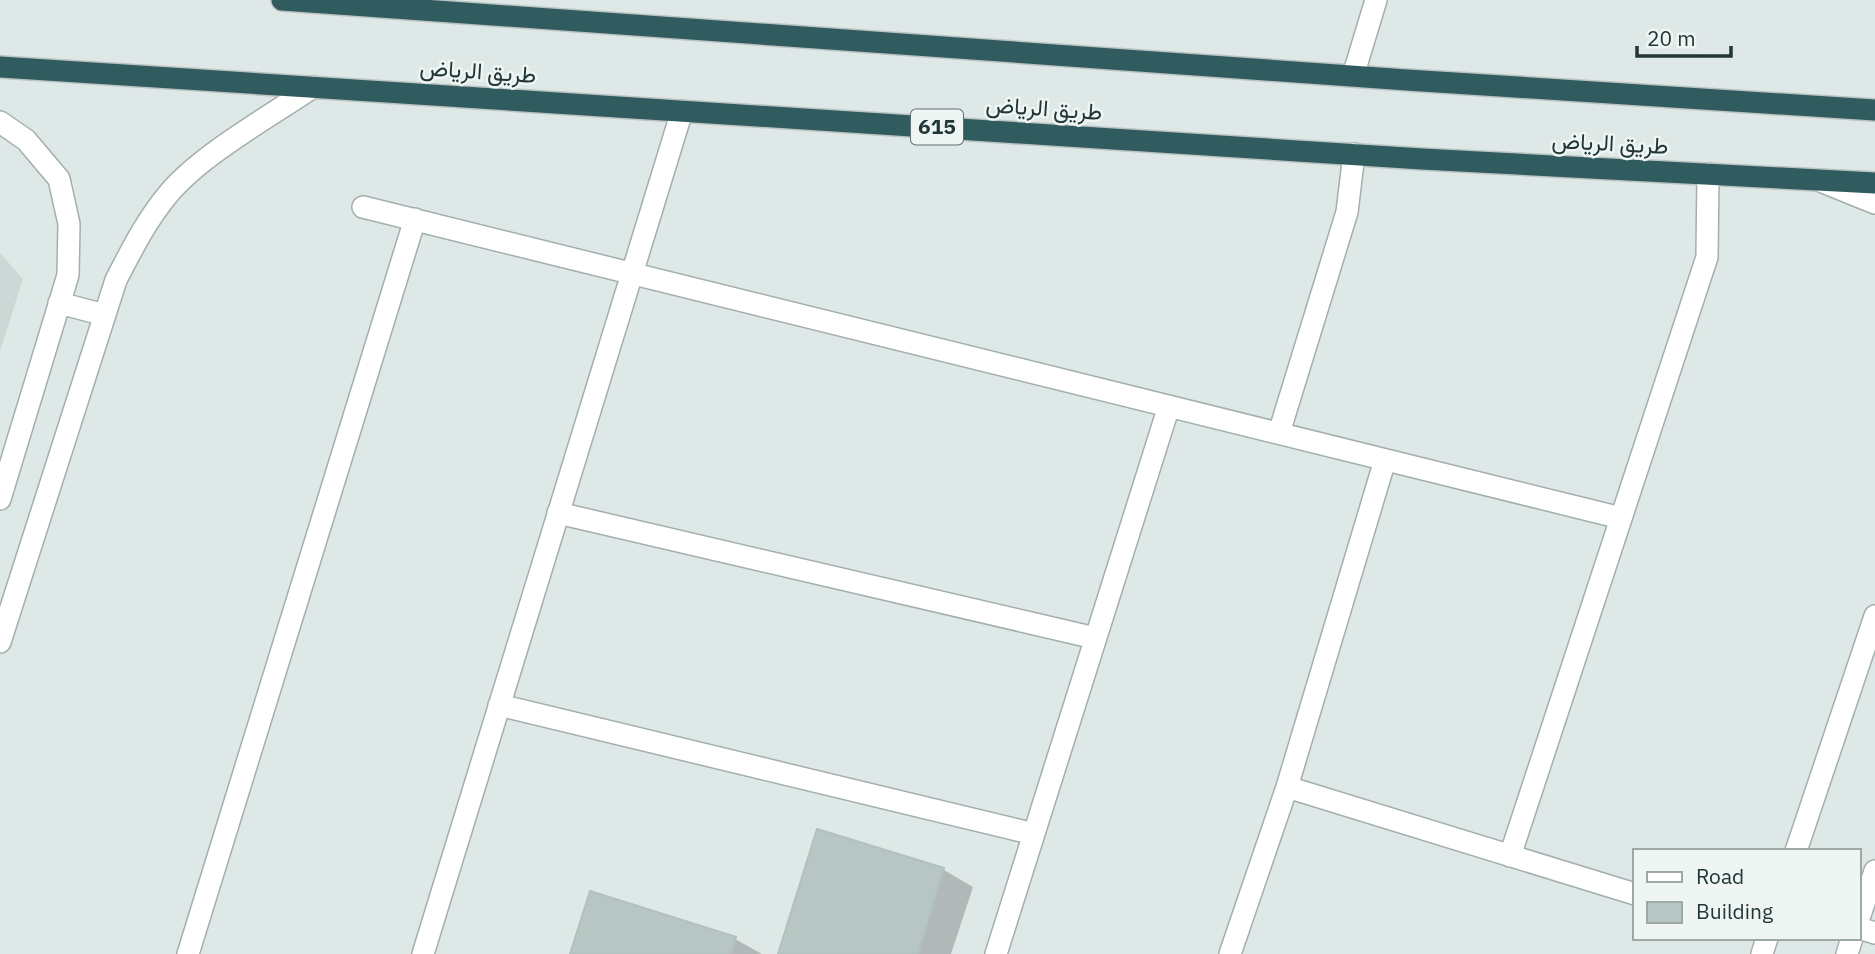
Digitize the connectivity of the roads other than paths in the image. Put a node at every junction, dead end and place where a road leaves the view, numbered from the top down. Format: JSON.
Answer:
{"nodes":[{"id":1,"x":282,"y":0,"type":"edge"},
{"id":2,"x":1376,"y":0,"type":"edge"},
{"id":3,"x":400,"y":4,"type":"edge"},
{"id":4,"x":0,"y":67,"type":"edge"},
{"id":5,"x":1353,"y":76,"type":"junction"},
{"id":6,"x":313,"y":87,"type":"junction"},
{"id":7,"x":1875,"y":110,"type":"edge"},
{"id":8,"x":682,"y":111,"type":"junction"},
{"id":9,"x":0,"y":122,"type":"edge"},
{"id":10,"x":1354,"y":154,"type":"junction"},
{"id":11,"x":1709,"y":174,"type":"junction"},
{"id":12,"x":1821,"y":181,"type":"junction"},
{"id":13,"x":1875,"y":183,"type":"edge"},
{"id":14,"x":1875,"y":203,"type":"edge"},
{"id":15,"x":363,"y":207,"type":"dead end"},
{"id":16,"x":415,"y":219,"type":"junction"},
{"id":17,"x":632,"y":274,"type":"junction"},
{"id":18,"x":59,"y":303,"type":"junction"},
{"id":19,"x":104,"y":314,"type":"junction"},
{"id":20,"x":1169,"y":406,"type":"junction"},
{"id":21,"x":1279,"y":433,"type":"junction"},
{"id":22,"x":1385,"y":460,"type":"junction"},
{"id":23,"x":0,"y":499,"type":"edge"},
{"id":24,"x":558,"y":513,"type":"junction"},
{"id":25,"x":1621,"y":518,"type":"junction"},
{"id":26,"x":1875,"y":616,"type":"edge"},
{"id":27,"x":1095,"y":638,"type":"junction"},
{"id":28,"x":0,"y":642,"type":"edge"},
{"id":29,"x":499,"y":705,"type":"junction"},
{"id":30,"x":1287,"y":787,"type":"junction"},
{"id":31,"x":1034,"y":834,"type":"junction"},
{"id":32,"x":1797,"y":849,"type":"edge"},
{"id":33,"x":1510,"y":856,"type":"junction"},
{"id":34,"x":1875,"y":871,"type":"edge"},
{"id":35,"x":1633,"y":893,"type":"edge"},
{"id":36,"x":1861,"y":912,"type":"edge"},
{"id":37,"x":188,"y":954,"type":"edge"},
{"id":38,"x":423,"y":954,"type":"edge"},
{"id":39,"x":996,"y":954,"type":"edge"},
{"id":40,"x":1230,"y":954,"type":"edge"}],
"edges":[{"from":1,"to":3,"type":"highway"},
{"from":2,"to":5,"type":"street"},
{"from":3,"to":5,"type":"highway"},
{"from":4,"to":6,"type":"highway","name":"طريق الرياض","number":"615"},
{"from":5,"to":7,"type":"highway"},
{"from":6,"to":8,"type":"highway","name":"طريق الرياض","number":"615"},
{"from":6,"to":19,"type":"street"},
{"from":8,"to":10,"type":"highway","name":"طريق الرياض","number":"615"},
{"from":8,"to":17,"type":"street"},
{"from":9,"to":18,"type":"street"},
{"from":10,"to":11,"type":"highway","name":"طريق الرياض","number":"615"},
{"from":10,"to":21,"type":"street"},
{"from":11,"to":12,"type":"highway","name":"طريق الرياض","number":"615"},
{"from":11,"to":25,"type":"street"},
{"from":12,"to":13,"type":"highway","name":"طريق الرياض","number":"615"},
{"from":12,"to":14,"type":"street"},
{"from":15,"to":16,"type":"street"},
{"from":16,"to":17,"type":"street"},
{"from":16,"to":37,"type":"street"},
{"from":17,"to":20,"type":"street"},
{"from":17,"to":24,"type":"street"},
{"from":18,"to":19,"type":"street"},
{"from":18,"to":23,"type":"street"},
{"from":19,"to":28,"type":"street"},
{"from":20,"to":21,"type":"street"},
{"from":20,"to":27,"type":"street"},
{"from":21,"to":22,"type":"street"},
{"from":22,"to":25,"type":"street"},
{"from":22,"to":30,"type":"street"},
{"from":24,"to":27,"type":"street"},
{"from":24,"to":29,"type":"street"},
{"from":25,"to":33,"type":"street"},
{"from":26,"to":32,"type":"street"},
{"from":27,"to":31,"type":"street"},
{"from":29,"to":31,"type":"street"},
{"from":29,"to":38,"type":"street"},
{"from":30,"to":33,"type":"street"},
{"from":30,"to":40,"type":"street"},
{"from":31,"to":39,"type":"street"},
{"from":33,"to":35,"type":"street"},
{"from":34,"to":36,"type":"street"}]}
